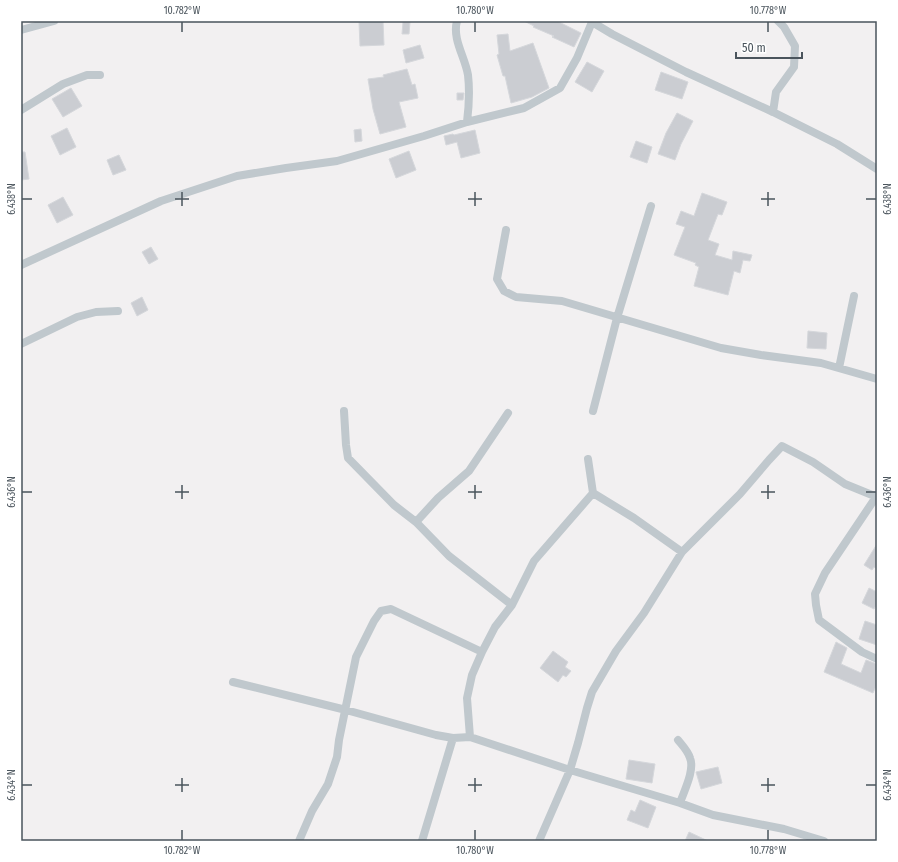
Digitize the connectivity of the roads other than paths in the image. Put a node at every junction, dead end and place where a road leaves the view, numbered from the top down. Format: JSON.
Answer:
{"nodes":[{"id":1,"x":54,"y":21,"type":"edge"},
{"id":2,"x":457,"y":21,"type":"edge"},
{"id":3,"x":582,"y":21,"type":"edge"},
{"id":4,"x":778,"y":21,"type":"edge"},
{"id":5,"x":591,"y":23,"type":"edge"},
{"id":6,"x":21,"y":30,"type":"edge"},
{"id":7,"x":100,"y":75,"type":"dead end"},
{"id":8,"x":21,"y":110,"type":"edge"},
{"id":9,"x":773,"y":112,"type":"junction"},
{"id":10,"x":467,"y":122,"type":"junction"},
{"id":11,"x":877,"y":169,"type":"edge"},
{"id":12,"x":651,"y":206,"type":"dead end"},
{"id":13,"x":506,"y":230,"type":"dead end"},
{"id":14,"x":21,"y":265,"type":"edge"},
{"id":15,"x":854,"y":296,"type":"dead end"},
{"id":16,"x":118,"y":311,"type":"dead end"},
{"id":17,"x":617,"y":318,"type":"junction"},
{"id":18,"x":21,"y":344,"type":"edge"},
{"id":19,"x":839,"y":368,"type":"junction"},
{"id":20,"x":877,"y":379,"type":"edge"},
{"id":21,"x":344,"y":411,"type":"dead end"},
{"id":22,"x":593,"y":411,"type":"dead end"},
{"id":23,"x":508,"y":413,"type":"dead end"},
{"id":24,"x":588,"y":459,"type":"dead end"},
{"id":25,"x":593,"y":493,"type":"junction"},
{"id":26,"x":877,"y":497,"type":"edge"},
{"id":27,"x":416,"y":522,"type":"junction"},
{"id":28,"x":682,"y":552,"type":"junction"},
{"id":29,"x":512,"y":605,"type":"junction"},
{"id":30,"x":482,"y":652,"type":"junction"},
{"id":31,"x":877,"y":659,"type":"edge"},
{"id":32,"x":233,"y":682,"type":"dead end"},
{"id":33,"x":346,"y":710,"type":"junction"},
{"id":34,"x":470,"y":737,"type":"junction"},
{"id":35,"x":453,"y":738,"type":"junction"},
{"id":36,"x":678,"y":740,"type":"dead end"},
{"id":37,"x":570,"y":770,"type":"junction"},
{"id":38,"x":680,"y":803,"type":"junction"},
{"id":39,"x":299,"y":841,"type":"edge"},
{"id":40,"x":422,"y":841,"type":"edge"},
{"id":41,"x":539,"y":841,"type":"edge"},
{"id":42,"x":824,"y":841,"type":"edge"}],
"edges":[{"from":1,"to":6,"type":"street"},
{"from":2,"to":10,"type":"street"},
{"from":3,"to":5,"type":"street"},
{"from":4,"to":9,"type":"street"},
{"from":5,"to":9,"type":"street"},
{"from":5,"to":10,"type":"street"},
{"from":7,"to":8,"type":"street"},
{"from":9,"to":11,"type":"street"},
{"from":10,"to":14,"type":"street"},
{"from":12,"to":17,"type":"street"},
{"from":13,"to":17,"type":"street"},
{"from":15,"to":19,"type":"street"},
{"from":16,"to":18,"type":"street"},
{"from":17,"to":19,"type":"street"},
{"from":17,"to":22,"type":"street"},
{"from":19,"to":20,"type":"street"},
{"from":21,"to":27,"type":"street"},
{"from":23,"to":27,"type":"street"},
{"from":24,"to":25,"type":"street"},
{"from":25,"to":28,"type":"street"},
{"from":25,"to":29,"type":"street"},
{"from":26,"to":28,"type":"street"},
{"from":26,"to":31,"type":"street"},
{"from":27,"to":29,"type":"street"},
{"from":28,"to":37,"type":"street"},
{"from":29,"to":30,"type":"street"},
{"from":30,"to":33,"type":"street"},
{"from":30,"to":34,"type":"street"},
{"from":32,"to":33,"type":"street"},
{"from":33,"to":35,"type":"street"},
{"from":33,"to":39,"type":"street"},
{"from":34,"to":35,"type":"street"},
{"from":34,"to":37,"type":"street"},
{"from":35,"to":40,"type":"street"},
{"from":36,"to":38,"type":"street"},
{"from":37,"to":38,"type":"street"},
{"from":37,"to":41,"type":"street"},
{"from":38,"to":42,"type":"street"}]}
